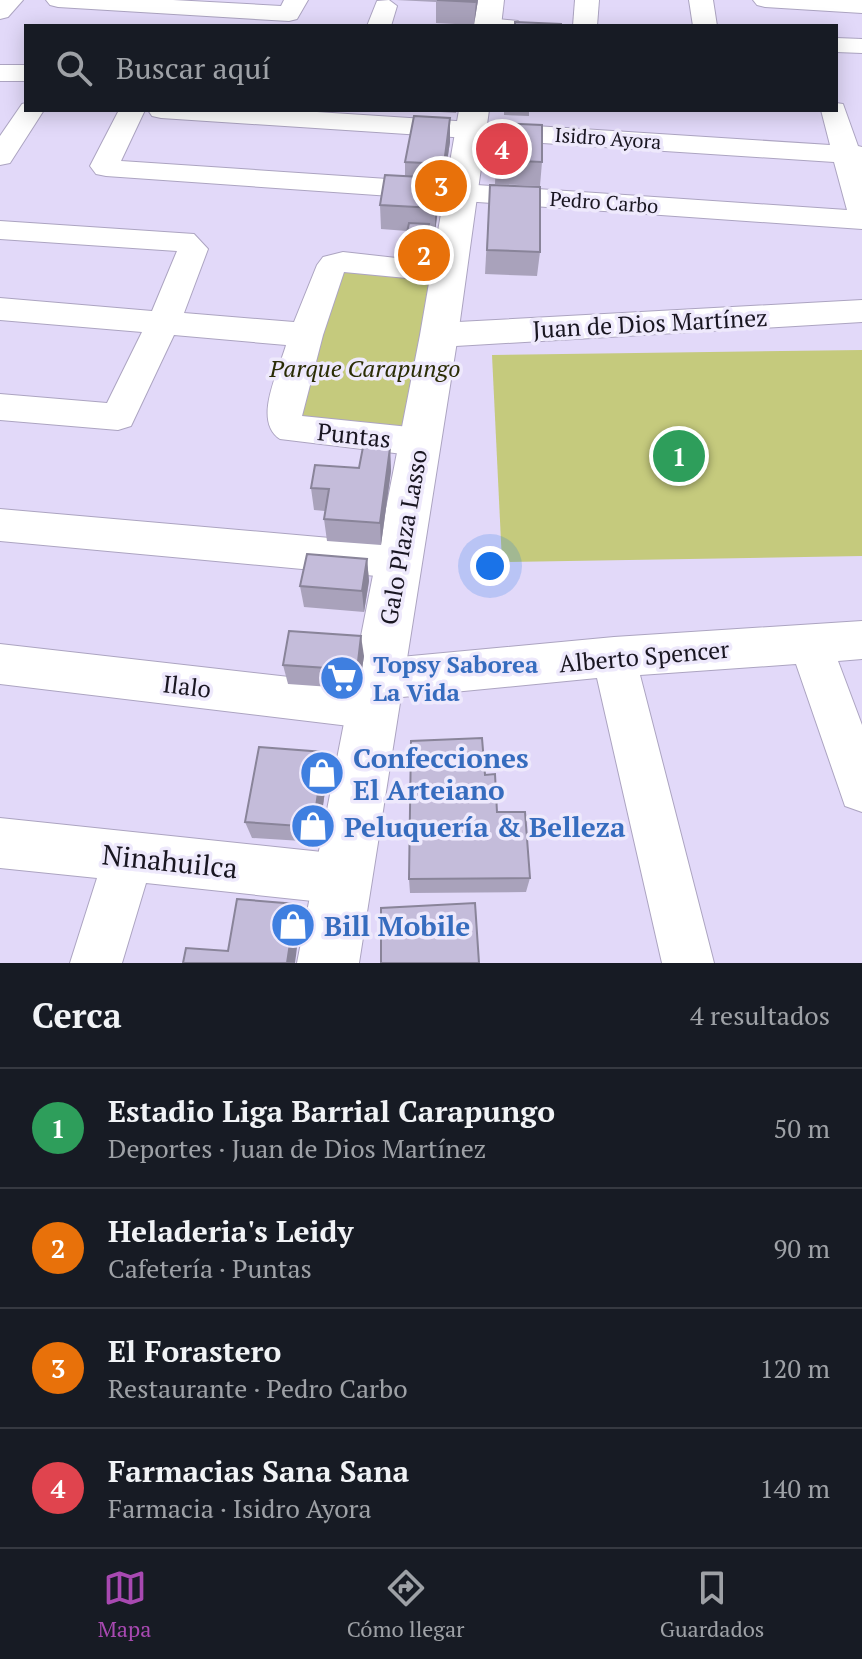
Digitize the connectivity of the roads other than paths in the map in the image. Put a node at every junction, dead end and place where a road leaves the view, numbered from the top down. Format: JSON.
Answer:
{"nodes":[{"id":1,"x":11,"y":0,"type":"edge"},
{"id":2,"x":58,"y":0,"type":"edge"},
{"id":3,"x":491,"y":0,"type":"edge"},
{"id":4,"x":587,"y":0,"type":"edge"},
{"id":5,"x":701,"y":0,"type":"edge"},
{"id":6,"x":765,"y":0,"type":"edge"},
{"id":7,"x":862,"y":6,"type":"edge"},
{"id":8,"x":292,"y":7,"type":"edge"},
{"id":9,"x":0,"y":12,"type":"edge"},
{"id":10,"x":487,"y":24,"type":"edge"},
{"id":11,"x":585,"y":24,"type":"edge"},
{"id":12,"x":705,"y":24,"type":"edge"},
{"id":13,"x":838,"y":45,"type":"edge"},
{"id":14,"x":862,"y":46,"type":"edge"},
{"id":15,"x":0,"y":49,"type":"edge"},
{"id":16,"x":24,"y":51,"type":"edge"},
{"id":17,"x":0,"y":73,"type":"edge"},
{"id":18,"x":24,"y":73,"type":"edge"},
{"id":19,"x":23,"y":104,"type":"edge"},
{"id":20,"x":131,"y":112,"type":"edge"},
{"id":21,"x":223,"y":112,"type":"edge"},
{"id":22,"x":835,"y":112,"type":"edge"},
{"id":23,"x":472,"y":120,"type":"edge"},
{"id":24,"x":854,"y":155,"type":"edge"},
{"id":25,"x":0,"y":157,"type":"edge"},
{"id":26,"x":460,"y":192,"type":"junction"},
{"id":27,"x":862,"y":212,"type":"edge"},
{"id":28,"x":862,"y":220,"type":"edge"},
{"id":29,"x":0,"y":230,"type":"edge"},
{"id":30,"x":448,"y":272,"type":"junction"},
{"id":31,"x":0,"y":309,"type":"edge"},
{"id":32,"x":862,"y":311,"type":"edge"},
{"id":33,"x":163,"y":324,"type":"junction"},
{"id":34,"x":306,"y":335,"type":"junction"},
{"id":35,"x":439,"y":335,"type":"junction"},
{"id":36,"x":0,"y":407,"type":"edge"},
{"id":37,"x":419,"y":442,"type":"junction"},
{"id":38,"x":0,"y":525,"type":"edge"},
{"id":39,"x":398,"y":561,"type":"junction"},
{"id":40,"x":862,"y":640,"type":"edge"},
{"id":41,"x":810,"y":643,"type":"junction"},
{"id":42,"x":614,"y":657,"type":"junction"},
{"id":43,"x":0,"y":664,"type":"edge"},
{"id":44,"x":376,"y":693,"type":"junction"},
{"id":45,"x":862,"y":789,"type":"edge"},
{"id":46,"x":0,"y":843,"type":"edge"},
{"id":47,"x":129,"y":857,"type":"junction"},
{"id":48,"x":341,"y":879,"type":"junction"},
{"id":49,"x":96,"y":963,"type":"edge"},
{"id":50,"x":328,"y":963,"type":"edge"},
{"id":51,"x":688,"y":963,"type":"edge"}],
"edges":[{"from":1,"to":9,"type":"street"},
{"from":2,"to":8,"type":"street"},
{"from":3,"to":10,"type":"street"},
{"from":4,"to":11,"type":"street"},
{"from":5,"to":12,"type":"street"},
{"from":6,"to":7,"type":"street"},
{"from":13,"to":14,"type":"street"},
{"from":15,"to":16,"type":"street"},
{"from":17,"to":18,"type":"street"},
{"from":19,"to":25,"type":"street"},
{"from":20,"to":26,"type":"street","name":"Pedro Carbo"},
{"from":21,"to":23,"type":"street","name":"Isidro Ayora"},
{"from":22,"to":24,"type":"street"},
{"from":23,"to":24,"type":"street","name":"Isidro Ayora"},
{"from":23,"to":26,"type":"street","name":"Galo Plaza Lasso"},
{"from":24,"to":27,"type":"street"},
{"from":26,"to":28,"type":"street","name":"Pedro Carbo"},
{"from":26,"to":30,"type":"street","name":"Galo Plaza Lasso"},
{"from":29,"to":33,"type":"street"},
{"from":30,"to":34,"type":"street","name":"Puntas"},
{"from":30,"to":35,"type":"street","name":"Galo Plaza Lasso"},
{"from":31,"to":33,"type":"street"},
{"from":32,"to":35,"type":"street","name":"Juan de Dios Martínez"},
{"from":33,"to":34,"type":"street"},
{"from":33,"to":36,"type":"street"},
{"from":34,"to":37,"type":"street","name":"Puntas"},
{"from":35,"to":37,"type":"street","name":"Galo Plaza Lasso"},
{"from":37,"to":39,"type":"street","name":"Galo Plaza Lasso"},
{"from":38,"to":39,"type":"street"},
{"from":39,"to":44,"type":"street","name":"Galo Plaza Lasso"},
{"from":40,"to":41,"type":"street","name":"Alberto Spencer"},
{"from":41,"to":42,"type":"street","name":"Alberto Spencer"},
{"from":41,"to":45,"type":"street"},
{"from":42,"to":44,"type":"street","name":"Alberto Spencer"},
{"from":42,"to":51,"type":"street"},
{"from":43,"to":44,"type":"street","name":"Ilalo"},
{"from":44,"to":48,"type":"street","name":"Galo Plaza Lasso"},
{"from":46,"to":47,"type":"street","name":"Ninahuilca"},
{"from":47,"to":48,"type":"street","name":"Ninahuilca"},
{"from":47,"to":49,"type":"street"},
{"from":48,"to":50,"type":"street","name":"Galo Plaza Lasso"}]}
